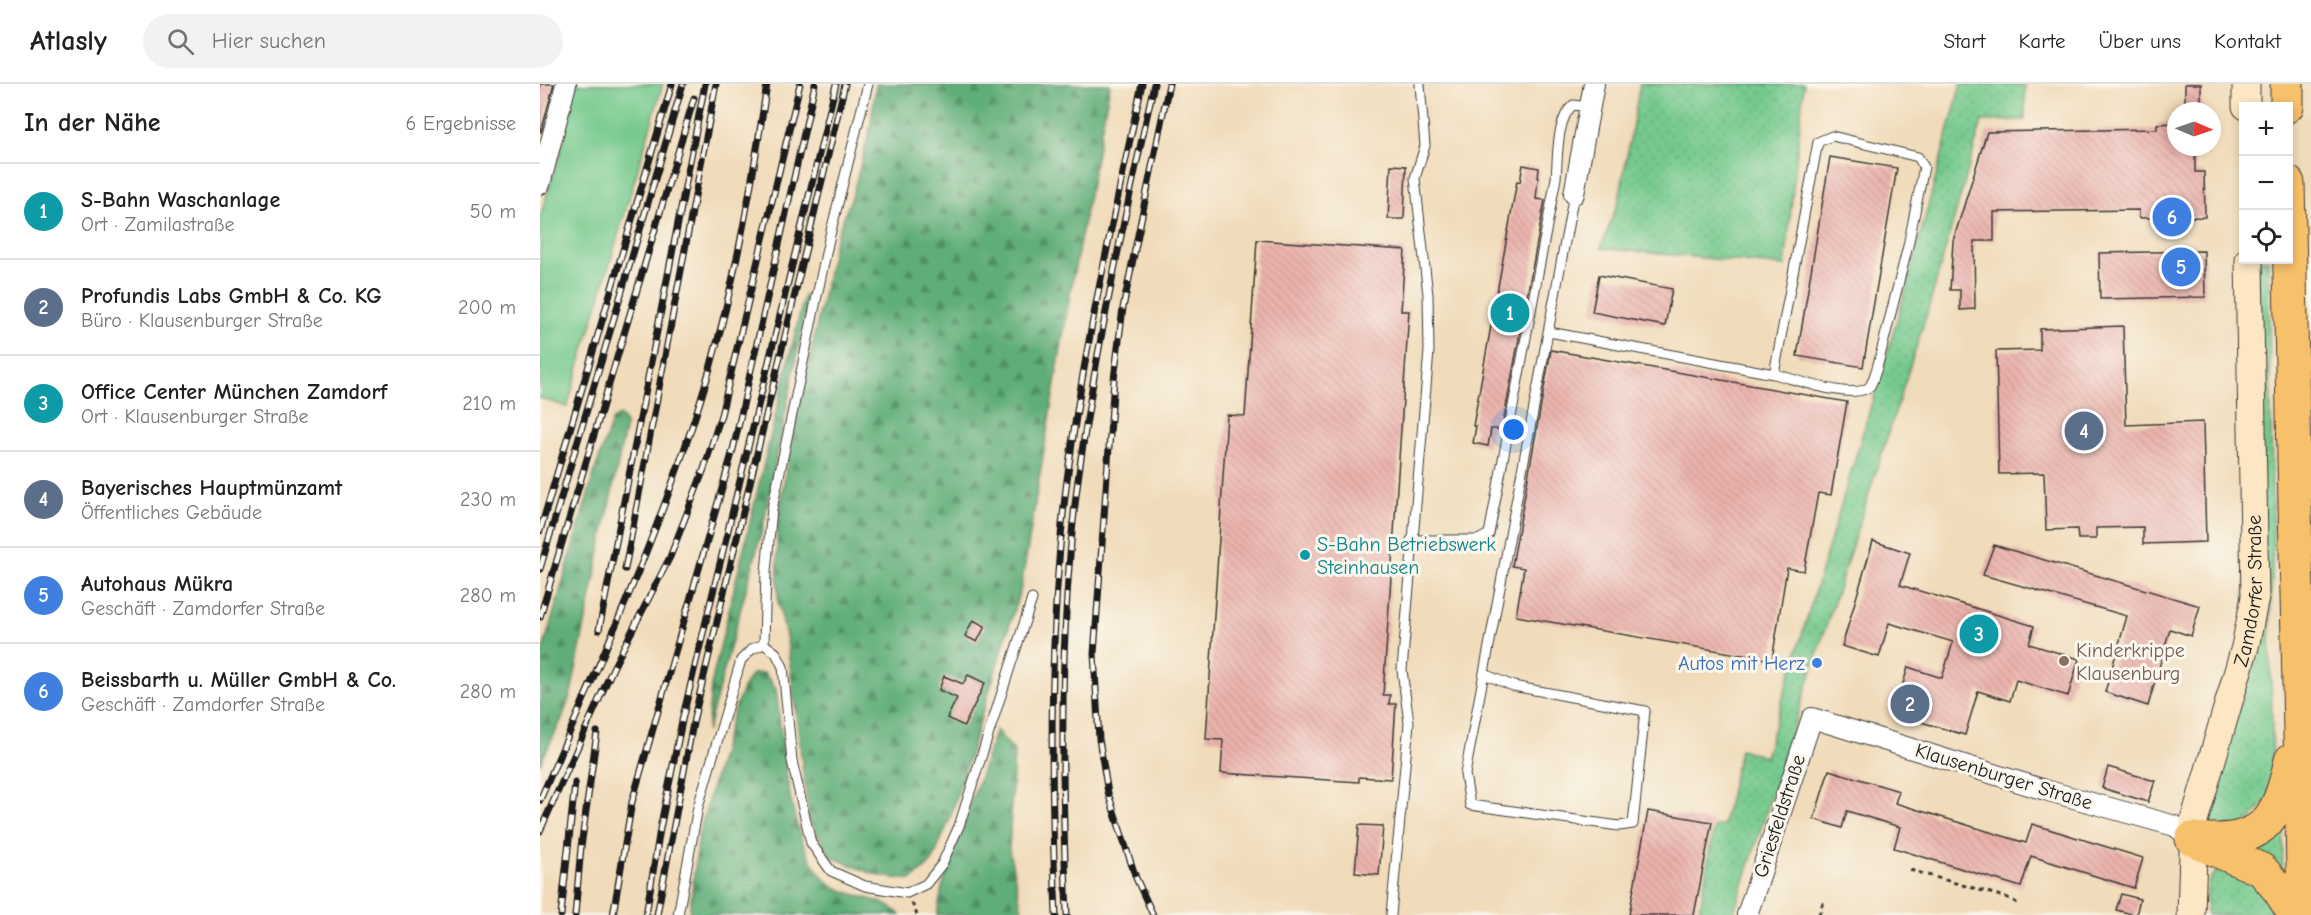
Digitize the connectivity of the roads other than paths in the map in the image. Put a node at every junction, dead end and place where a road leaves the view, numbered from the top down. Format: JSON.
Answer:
{"nodes":[{"id":1,"x":566,"y":84,"type":"edge"},
{"id":2,"x":868,"y":84,"type":"edge"},
{"id":3,"x":1420,"y":84,"type":"edge"},
{"id":4,"x":1594,"y":84,"type":"edge"},
{"id":5,"x":2246,"y":84,"type":"edge"},
{"id":6,"x":2286,"y":84,"type":"edge"},
{"id":7,"x":2246,"y":102,"type":"edge"},
{"id":8,"x":2287,"y":102,"type":"edge"},
{"id":9,"x":1590,"y":107,"type":"junction"},
{"id":10,"x":546,"y":140,"type":"edge"},
{"id":11,"x":540,"y":184,"type":"edge"},
{"id":12,"x":1574,"y":194,"type":"joint"},
{"id":13,"x":2290,"y":210,"type":"edge"},
{"id":14,"x":2249,"y":264,"type":"edge"},
{"id":15,"x":1550,"y":332,"type":"junction"},
{"id":16,"x":1774,"y":374,"type":"junction"},
{"id":17,"x":1411,"y":540,"type":"junction"},
{"id":18,"x":1032,"y":599,"type":"dead end"},
{"id":19,"x":764,"y":644,"type":"junction"},
{"id":20,"x":1484,"y":674,"type":"junction"},
{"id":21,"x":1812,"y":718,"type":"joint"},
{"id":22,"x":2300,"y":718,"type":"junction"},
{"id":23,"x":2193,"y":839,"type":"junction"},
{"id":24,"x":678,"y":915,"type":"edge"},
{"id":25,"x":1391,"y":915,"type":"edge"},
{"id":26,"x":1747,"y":915,"type":"edge"},
{"id":27,"x":2191,"y":915,"type":"edge"},
{"id":28,"x":2295,"y":915,"type":"edge"},
{"id":29,"x":2304,"y":915,"type":"edge"}],
"edges":[{"from":1,"to":10,"type":"street"},
{"from":2,"to":19,"type":"lane"},
{"from":3,"to":17,"type":"lane"},
{"from":4,"to":9,"type":"street"},
{"from":5,"to":7,"type":"street"},
{"from":6,"to":8,"type":"highway"},
{"from":9,"to":12,"type":"street"},
{"from":9,"to":17,"type":"lane"},
{"from":10,"to":11,"type":"street"},
{"from":12,"to":15,"type":"lane"},
{"from":13,"to":22,"type":"highway"},
{"from":14,"to":23,"type":"street","name":"Zamdorfer Straße"},
{"from":15,"to":16,"type":"lane"},
{"from":15,"to":20,"type":"lane"},
{"from":16,"to":16,"type":"lane"},
{"from":17,"to":25,"type":"lane"},
{"from":18,"to":19,"type":"lane"},
{"from":19,"to":24,"type":"lane"},
{"from":20,"to":20,"type":"lane"},
{"from":21,"to":23,"type":"street","name":"Klausenburger Straße"},
{"from":21,"to":26,"type":"street","name":"Griesfeldstraße"},
{"from":22,"to":23,"type":"highway"},
{"from":22,"to":29,"type":"highway"},
{"from":23,"to":27,"type":"street","name":"Zamdorfer Straße"},
{"from":23,"to":28,"type":"highway"}]}
